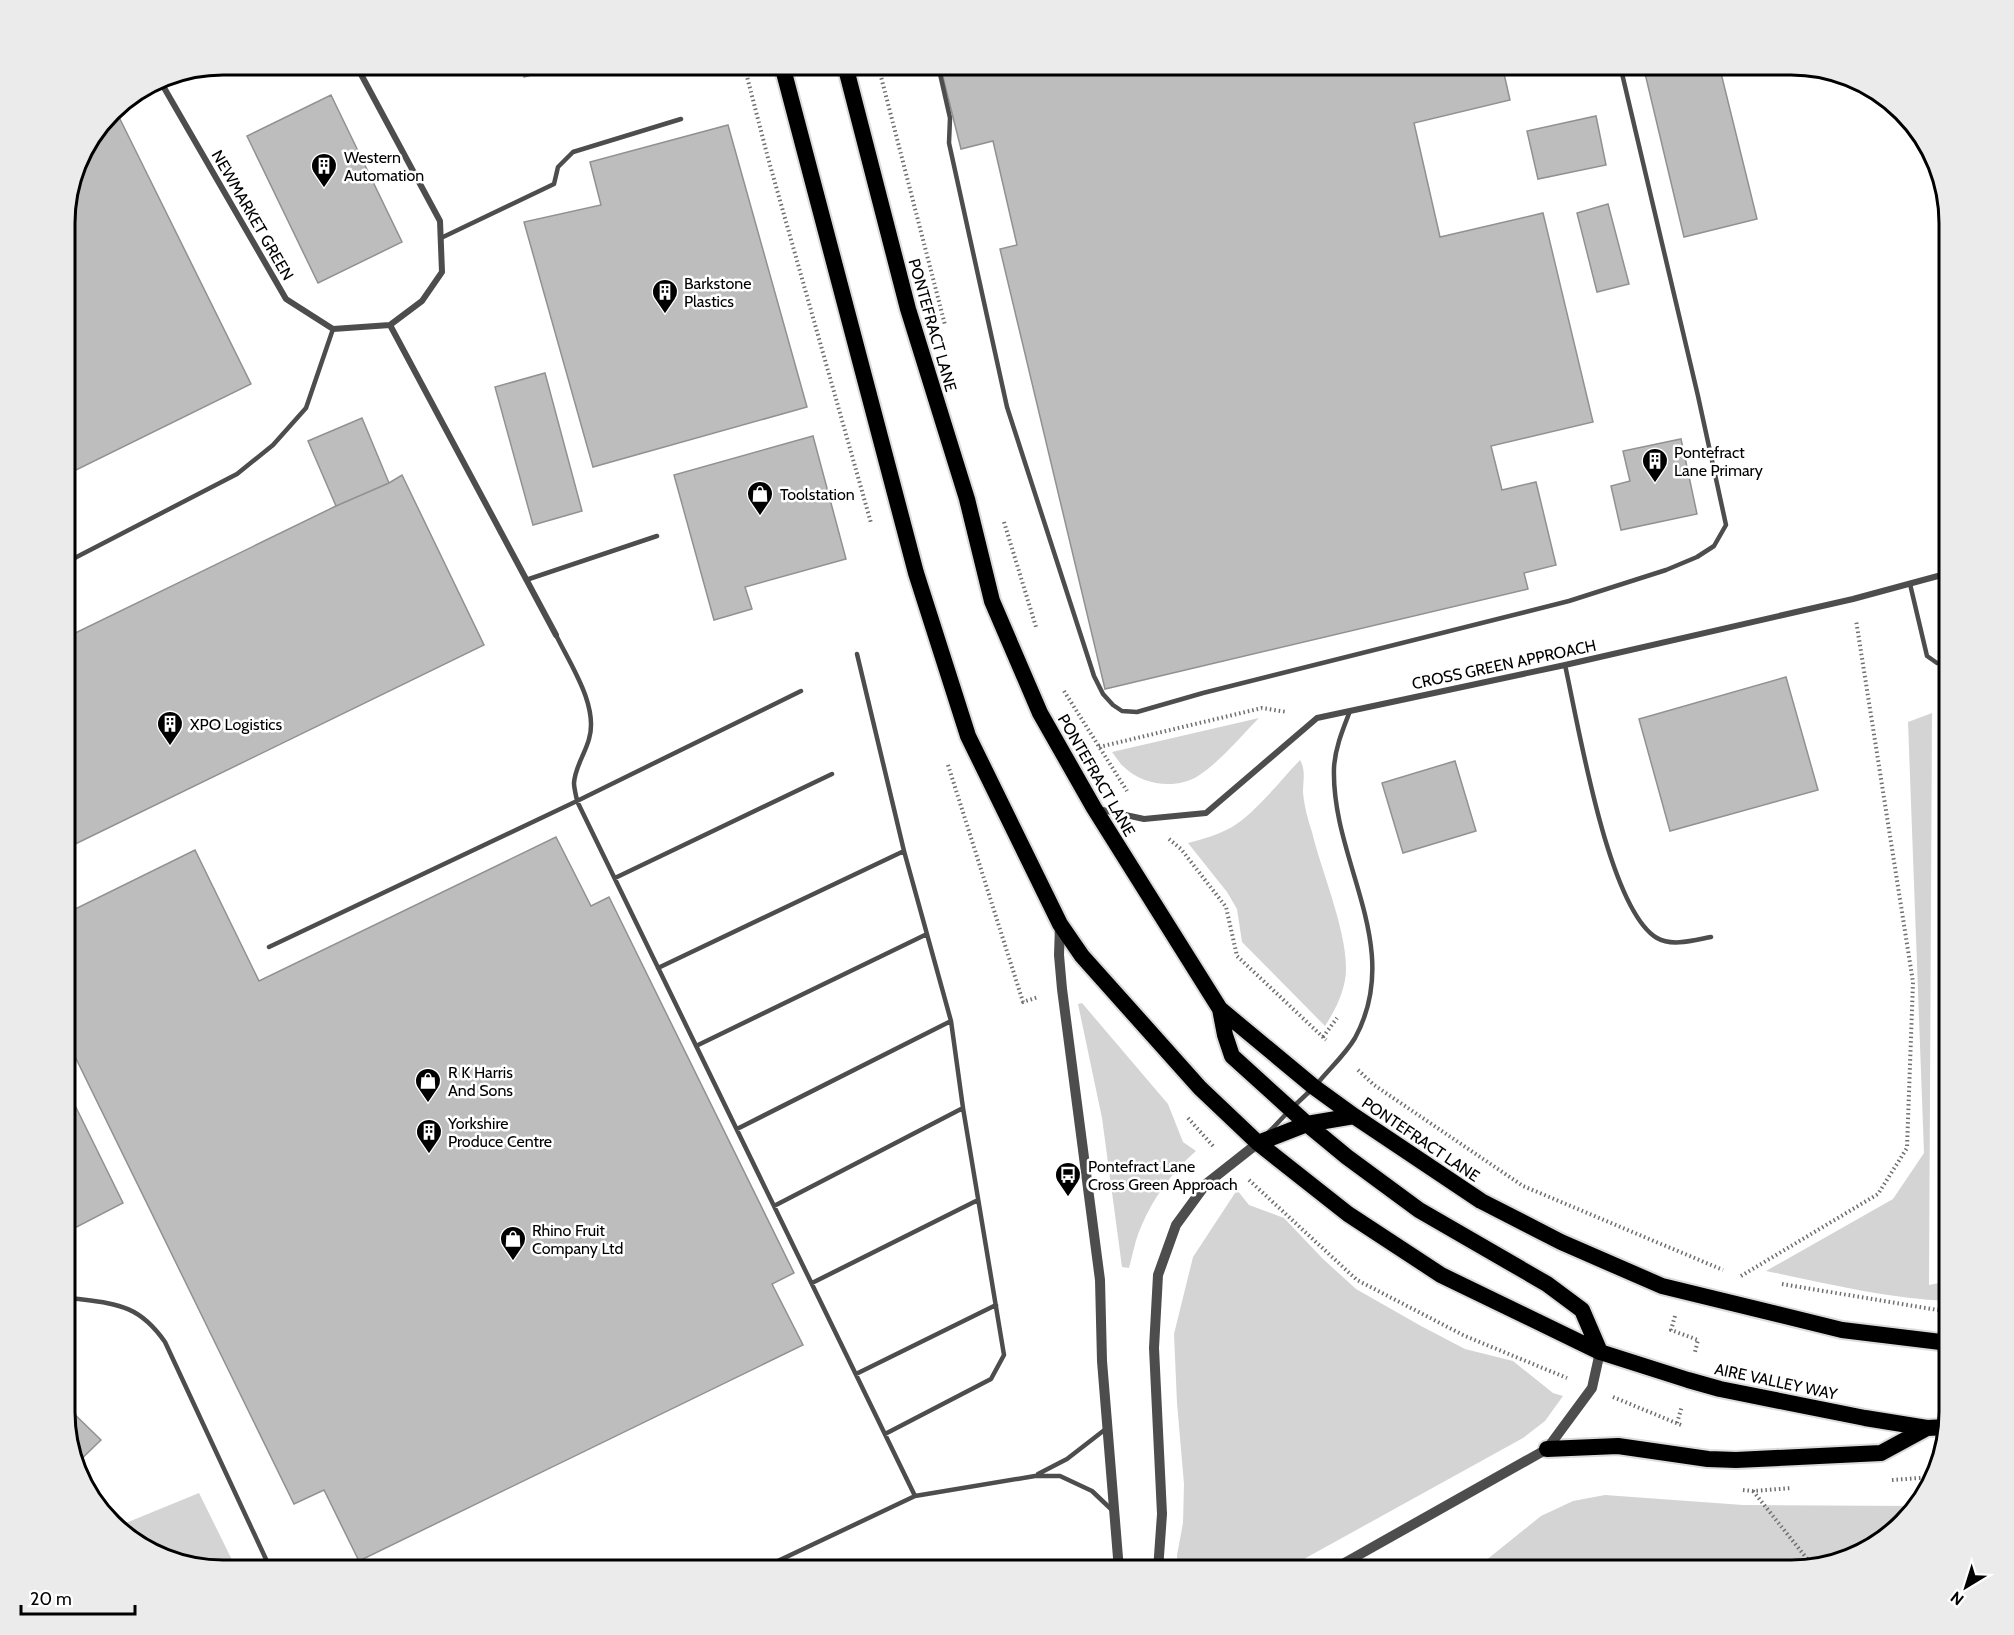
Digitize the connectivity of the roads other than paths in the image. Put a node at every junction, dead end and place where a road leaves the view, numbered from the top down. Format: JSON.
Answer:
{"nodes":[{"id":1,"x":362,"y":75,"type":"edge"},
{"id":2,"x":785,"y":75,"type":"edge"},
{"id":3,"x":848,"y":75,"type":"edge"},
{"id":4,"x":940,"y":75,"type":"edge"},
{"id":5,"x":1623,"y":75,"type":"edge"},
{"id":6,"x":164,"y":87,"type":"edge"},
{"id":7,"x":681,"y":119,"type":"dead end"},
{"id":8,"x":441,"y":237,"type":"junction"},
{"id":9,"x":390,"y":325,"type":"junction"},
{"id":10,"x":333,"y":329,"type":"junction"},
{"id":11,"x":657,"y":536,"type":"dead end"},
{"id":12,"x":75,"y":558,"type":"edge"},
{"id":13,"x":1939,"y":576,"type":"edge"},
{"id":14,"x":526,"y":580,"type":"junction"},
{"id":15,"x":1910,"y":584,"type":"junction"},
{"id":16,"x":556,"y":636,"type":"joint"},
{"id":17,"x":857,"y":654,"type":"dead end"},
{"id":18,"x":1937,"y":663,"type":"dead end"},
{"id":19,"x":1565,"y":665,"type":"junction"},
{"id":20,"x":801,"y":690,"type":"dead end"},
{"id":21,"x":1350,"y":711,"type":"junction"},
{"id":22,"x":832,"y":774,"type":"dead end"},
{"id":23,"x":577,"y":801,"type":"junction"},
{"id":24,"x":1094,"y":808,"type":"junction"},
{"id":25,"x":904,"y":851,"type":"junction"},
{"id":26,"x":615,"y":878,"type":"junction"},
{"id":27,"x":1060,"y":924,"type":"junction"},
{"id":28,"x":927,"y":934,"type":"junction"},
{"id":29,"x":1711,"y":937,"type":"dead end"},
{"id":30,"x":269,"y":947,"type":"dead end"},
{"id":31,"x":658,"y":968,"type":"junction"},
{"id":32,"x":1220,"y":1009,"type":"junction"},
{"id":33,"x":951,"y":1021,"type":"junction"},
{"id":34,"x":696,"y":1046,"type":"junction"},
{"id":35,"x":1314,"y":1087,"type":"junction"},
{"id":36,"x":963,"y":1108,"type":"junction"},
{"id":37,"x":1291,"y":1109,"type":"junction"},
{"id":38,"x":1354,"y":1116,"type":"junction"},
{"id":39,"x":1306,"y":1124,"type":"junction"},
{"id":40,"x":737,"y":1129,"type":"junction"},
{"id":41,"x":1258,"y":1143,"type":"junction"},
{"id":42,"x":978,"y":1200,"type":"junction"},
{"id":43,"x":774,"y":1206,"type":"junction"},
{"id":44,"x":812,"y":1283,"type":"junction"},
{"id":45,"x":75,"y":1299,"type":"edge"},
{"id":46,"x":996,"y":1305,"type":"junction"},
{"id":47,"x":1939,"y":1342,"type":"edge"},
{"id":48,"x":1600,"y":1352,"type":"junction"},
{"id":49,"x":856,"y":1374,"type":"junction"},
{"id":50,"x":1938,"y":1427,"type":"edge"},
{"id":51,"x":1107,"y":1428,"type":"junction"},
{"id":52,"x":1927,"y":1428,"type":"junction"},
{"id":53,"x":885,"y":1434,"type":"junction"},
{"id":54,"x":1547,"y":1449,"type":"junction"},
{"id":55,"x":1035,"y":1476,"type":"junction"},
{"id":56,"x":915,"y":1496,"type":"junction"},
{"id":57,"x":1114,"y":1512,"type":"junction"},
{"id":58,"x":266,"y":1560,"type":"edge"},
{"id":59,"x":780,"y":1560,"type":"edge"},
{"id":60,"x":1118,"y":1560,"type":"edge"},
{"id":61,"x":1159,"y":1560,"type":"edge"},
{"id":62,"x":1350,"y":1560,"type":"edge"}],
"edges":[{"from":1,"to":8,"type":"street"},
{"from":2,"to":27,"type":"highway"},
{"from":3,"to":24,"type":"highway","name":"PONTEFRACT LANE"},
{"from":4,"to":5,"type":"lane"},
{"from":6,"to":10,"type":"street","name":"NEWMARKET GREEN"},
{"from":7,"to":8,"type":"lane"},
{"from":8,"to":9,"type":"street"},
{"from":9,"to":10,"type":"street"},
{"from":9,"to":14,"type":"street"},
{"from":10,"to":12,"type":"lane"},
{"from":11,"to":14,"type":"lane"},
{"from":13,"to":15,"type":"street","name":"CROSS GREEN APPROACH"},
{"from":14,"to":16,"type":"street"},
{"from":15,"to":18,"type":"lane"},
{"from":15,"to":19,"type":"street","name":"CROSS GREEN APPROACH"},
{"from":16,"to":23,"type":"lane"},
{"from":17,"to":25,"type":"lane"},
{"from":19,"to":21,"type":"street","name":"CROSS GREEN APPROACH"},
{"from":19,"to":29,"type":"lane"},
{"from":20,"to":23,"type":"lane"},
{"from":21,"to":24,"type":"street","name":"CROSS GREEN APPROACH"},
{"from":21,"to":35,"type":"lane"},
{"from":22,"to":26,"type":"lane"},
{"from":23,"to":26,"type":"lane"},
{"from":23,"to":30,"type":"lane"},
{"from":24,"to":32,"type":"highway","name":"PONTEFRACT LANE"},
{"from":25,"to":28,"type":"lane"},
{"from":25,"to":31,"type":"lane"},
{"from":26,"to":31,"type":"lane"},
{"from":27,"to":41,"type":"highway"},
{"from":27,"to":51,"type":"street"},
{"from":28,"to":33,"type":"lane"},
{"from":28,"to":34,"type":"lane"},
{"from":31,"to":34,"type":"lane"},
{"from":32,"to":35,"type":"highway","name":"PONTEFRACT LANE"},
{"from":32,"to":37,"type":"highway"},
{"from":33,"to":36,"type":"lane"},
{"from":33,"to":40,"type":"lane"},
{"from":34,"to":40,"type":"lane"},
{"from":35,"to":37,"type":"lane"},
{"from":35,"to":38,"type":"highway","name":"PONTEFRACT LANE"},
{"from":36,"to":42,"type":"lane"},
{"from":36,"to":43,"type":"lane"},
{"from":37,"to":39,"type":"highway"},
{"from":37,"to":41,"type":"lane"},
{"from":38,"to":39,"type":"highway"},
{"from":38,"to":47,"type":"highway","name":"PONTEFRACT LANE"},
{"from":39,"to":41,"type":"highway"},
{"from":39,"to":48,"type":"highway"},
{"from":40,"to":43,"type":"lane"},
{"from":41,"to":48,"type":"highway"},
{"from":41,"to":61,"type":"street"},
{"from":42,"to":44,"type":"lane"},
{"from":42,"to":46,"type":"lane"},
{"from":43,"to":44,"type":"lane"},
{"from":44,"to":49,"type":"lane"},
{"from":45,"to":58,"type":"lane"},
{"from":46,"to":49,"type":"lane"},
{"from":46,"to":53,"type":"lane"},
{"from":48,"to":52,"type":"highway","name":"AIRE VALLEY WAY"},
{"from":48,"to":54,"type":"street"},
{"from":49,"to":53,"type":"lane"},
{"from":50,"to":52,"type":"highway","name":"AIRE VALLEY WAY"},
{"from":51,"to":55,"type":"lane"},
{"from":51,"to":57,"type":"street"},
{"from":52,"to":54,"type":"highway"},
{"from":53,"to":56,"type":"lane"},
{"from":54,"to":62,"type":"street"},
{"from":55,"to":56,"type":"lane"},
{"from":55,"to":57,"type":"lane"},
{"from":56,"to":59,"type":"lane"},
{"from":57,"to":60,"type":"street"}]}
